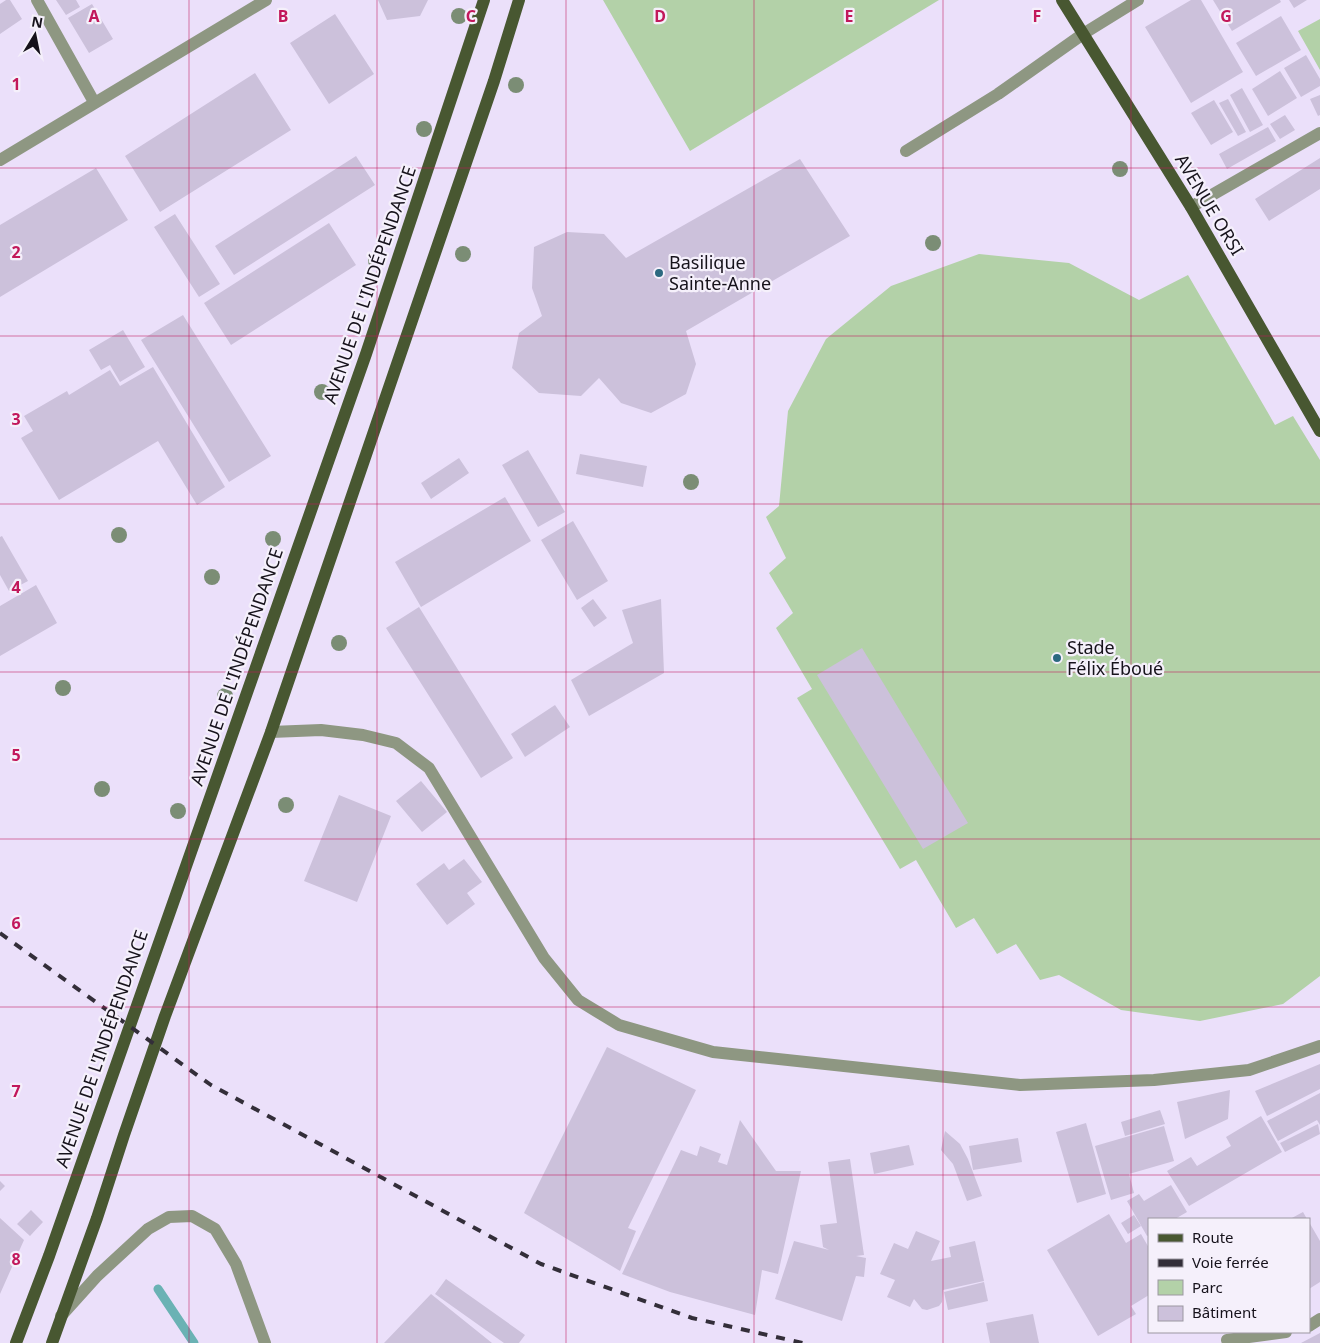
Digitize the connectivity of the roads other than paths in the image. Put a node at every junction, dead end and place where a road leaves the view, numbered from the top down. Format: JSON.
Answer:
{"nodes":[{"id":1,"x":37,"y":0,"type":"edge"},
{"id":2,"x":266,"y":0,"type":"edge"},
{"id":3,"x":484,"y":0,"type":"edge"},
{"id":4,"x":519,"y":0,"type":"edge"},
{"id":5,"x":1062,"y":0,"type":"edge"},
{"id":6,"x":1138,"y":0,"type":"edge"},
{"id":7,"x":1083,"y":34,"type":"junction"},
{"id":8,"x":94,"y":102,"type":"junction"},
{"id":9,"x":1320,"y":133,"type":"edge"},
{"id":10,"x":906,"y":151,"type":"dead end"},
{"id":11,"x":0,"y":160,"type":"edge"},
{"id":12,"x":1191,"y":207,"type":"junction"},
{"id":13,"x":1320,"y":431,"type":"edge"},
{"id":14,"x":271,"y":732,"type":"junction"},
{"id":15,"x":1320,"y":1046,"type":"edge"},
{"id":16,"x":61,"y":1316,"type":"junction"},
{"id":17,"x":1279,"y":1333,"type":"edge"},
{"id":18,"x":1227,"y":1340,"type":"dead end"},
{"id":19,"x":16,"y":1343,"type":"edge"},
{"id":20,"x":52,"y":1343,"type":"edge"},
{"id":21,"x":265,"y":1343,"type":"edge"}],
"edges":[{"from":1,"to":8,"type":"street"},
{"from":2,"to":8,"type":"street"},
{"from":3,"to":19,"type":"main road","name":"AVENUE DE L'INDÉPENDANCE"},
{"from":4,"to":14,"type":"main road"},
{"from":5,"to":7,"type":"main road","name":"AVENUE ORSI"},
{"from":6,"to":7,"type":"street"},
{"from":7,"to":10,"type":"street"},
{"from":7,"to":12,"type":"main road","name":"AVENUE ORSI"},
{"from":8,"to":11,"type":"street"},
{"from":9,"to":12,"type":"street"},
{"from":12,"to":13,"type":"main road","name":"AVENUE ORSI"},
{"from":14,"to":15,"type":"street"},
{"from":14,"to":16,"type":"main road"},
{"from":16,"to":20,"type":"main road"},
{"from":16,"to":21,"type":"street"},
{"from":17,"to":18,"type":"street"}]}
